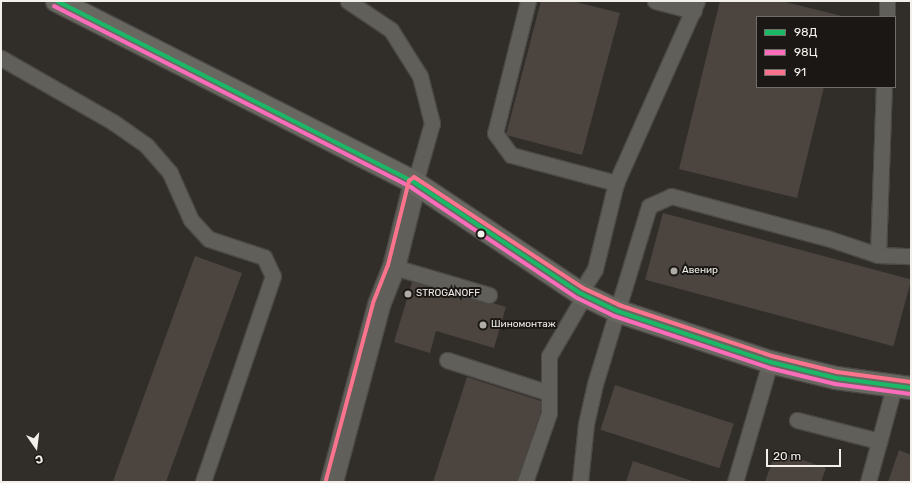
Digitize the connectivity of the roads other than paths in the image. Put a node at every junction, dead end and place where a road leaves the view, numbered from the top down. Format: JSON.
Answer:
{"nodes":[{"id":1,"x":57,"y":1,"type":"edge"},
{"id":2,"x":348,"y":1,"type":"edge"},
{"id":3,"x":528,"y":1,"type":"edge"},
{"id":4,"x":655,"y":1,"type":"edge"},
{"id":5,"x":887,"y":1,"type":"edge"},
{"id":6,"x":695,"y":6,"type":"edge"},
{"id":7,"x":887,"y":16,"type":"edge"},
{"id":8,"x":1,"y":58,"type":"edge"},
{"id":9,"x":884,"y":88,"type":"edge"},
{"id":10,"x":415,"y":183,"type":"junction"},
{"id":11,"x":616,"y":184,"type":"junction"},
{"id":12,"x":878,"y":255,"type":"junction"},
{"id":13,"x":911,"y":256,"type":"edge"},
{"id":14,"x":394,"y":267,"type":"junction"},
{"id":15,"x":582,"y":295,"type":"junction"},
{"id":16,"x":489,"y":296,"type":"dead end"},
{"id":17,"x":617,"y":311,"type":"junction"},
{"id":18,"x":447,"y":360,"type":"dead end"},
{"id":19,"x":770,"y":362,"type":"junction"},
{"id":20,"x":902,"y":387,"type":"edge"},
{"id":21,"x":549,"y":393,"type":"junction"},
{"id":22,"x":797,"y":420,"type":"dead end"},
{"id":23,"x":879,"y":441,"type":"junction"},
{"id":24,"x":203,"y":482,"type":"edge"},
{"id":25,"x":332,"y":482,"type":"edge"},
{"id":26,"x":525,"y":482,"type":"edge"},
{"id":27,"x":580,"y":482,"type":"edge"},
{"id":28,"x":735,"y":482,"type":"edge"},
{"id":29,"x":868,"y":482,"type":"edge"}],
"edges":[{"from":1,"to":10,"type":"main road"},
{"from":2,"to":10,"type":"lane"},
{"from":3,"to":11,"type":"lane"},
{"from":4,"to":6,"type":"lane"},
{"from":5,"to":7,"type":"lane"},
{"from":6,"to":11,"type":"lane"},
{"from":8,"to":24,"type":"lane"},
{"from":9,"to":12,"type":"lane"},
{"from":10,"to":14,"type":"street"},
{"from":10,"to":15,"type":"main road"},
{"from":11,"to":15,"type":"lane"},
{"from":12,"to":13,"type":"lane"},
{"from":12,"to":17,"type":"lane"},
{"from":14,"to":16,"type":"lane"},
{"from":14,"to":25,"type":"street"},
{"from":15,"to":17,"type":"main road"},
{"from":15,"to":21,"type":"lane"},
{"from":17,"to":19,"type":"main road"},
{"from":17,"to":27,"type":"lane"},
{"from":18,"to":21,"type":"lane"},
{"from":19,"to":20,"type":"main road"},
{"from":19,"to":28,"type":"lane"},
{"from":20,"to":23,"type":"lane"},
{"from":21,"to":26,"type":"lane"},
{"from":22,"to":23,"type":"lane"},
{"from":23,"to":29,"type":"lane"}]}
